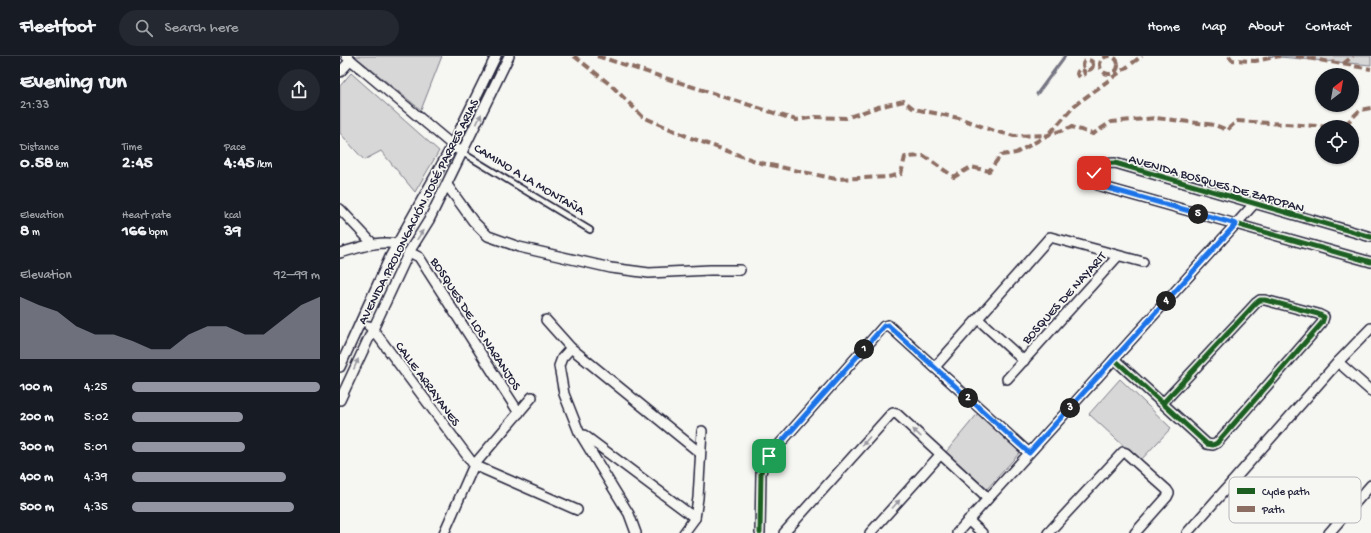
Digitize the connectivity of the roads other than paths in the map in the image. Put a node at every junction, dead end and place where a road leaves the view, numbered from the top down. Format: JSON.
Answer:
{"nodes":[{"id":1,"x":496,"y":56,"type":"edge"},
{"id":2,"x":509,"y":56,"type":"edge"},
{"id":3,"x":348,"y":58,"type":"edge"},
{"id":4,"x":340,"y":72,"type":"edge"},
{"id":5,"x":452,"y":146,"type":"junction"},
{"id":6,"x":463,"y":153,"type":"junction"},
{"id":7,"x":447,"y":185,"type":"junction"},
{"id":8,"x":1254,"y":204,"type":"junction"},
{"id":9,"x":340,"y":209,"type":"edge"},
{"id":10,"x":1236,"y":224,"type":"junction"},
{"id":11,"x":590,"y":230,"type":"dead end"},
{"id":12,"x":1371,"y":237,"type":"edge"},
{"id":13,"x":373,"y":244,"type":"junction"},
{"id":14,"x":396,"y":244,"type":"junction"},
{"id":15,"x":409,"y":252,"type":"junction"},
{"id":16,"x":340,"y":253,"type":"edge"},
{"id":17,"x":1118,"y":256,"type":"junction"},
{"id":18,"x":1143,"y":262,"type":"dead end"},
{"id":19,"x":1371,"y":262,"type":"edge"},
{"id":20,"x":740,"y":270,"type":"dead end"},
{"id":21,"x":978,"y":319,"type":"junction"},
{"id":22,"x":546,"y":320,"type":"dead end"},
{"id":23,"x":360,"y":323,"type":"junction"},
{"id":24,"x":372,"y":328,"type":"junction"},
{"id":25,"x":1371,"y":328,"type":"edge"},
{"id":26,"x":571,"y":348,"type":"junction"},
{"id":27,"x":1114,"y":359,"type":"junction"},
{"id":28,"x":1024,"y":361,"type":"junction"},
{"id":29,"x":1338,"y":362,"type":"junction"},
{"id":30,"x":340,"y":366,"type":"edge"},
{"id":31,"x":935,"y":367,"type":"junction"},
{"id":32,"x":1007,"y":379,"type":"dead end"},
{"id":33,"x":1371,"y":391,"type":"edge"},
{"id":34,"x":532,"y":397,"type":"dead end"},
{"id":35,"x":340,"y":400,"type":"edge"},
{"id":36,"x":1163,"y":403,"type":"junction"},
{"id":37,"x":519,"y":412,"type":"junction"},
{"id":38,"x":702,"y":431,"type":"dead end"},
{"id":39,"x":579,"y":432,"type":"junction"},
{"id":40,"x":700,"y":453,"type":"junction"},
{"id":41,"x":1029,"y":453,"type":"junction"},
{"id":42,"x":940,"y":455,"type":"junction"},
{"id":43,"x":474,"y":465,"type":"junction"},
{"id":44,"x":1236,"y":477,"type":"edge"},
{"id":45,"x":1229,"y":485,"type":"edge"},
{"id":46,"x":1371,"y":485,"type":"edge"},
{"id":47,"x":1361,"y":496,"type":"edge"},
{"id":48,"x":988,"y":498,"type":"junction"},
{"id":49,"x":577,"y":510,"type":"dead end"},
{"id":50,"x":695,"y":518,"type":"junction"},
{"id":51,"x":968,"y":520,"type":"junction"},
{"id":52,"x":1338,"y":523,"type":"edge"},
{"id":53,"x":444,"y":533,"type":"edge"},
{"id":54,"x":636,"y":533,"type":"edge"},
{"id":55,"x":684,"y":533,"type":"edge"},
{"id":56,"x":760,"y":533,"type":"edge"},
{"id":57,"x":784,"y":533,"type":"edge"},
{"id":58,"x":870,"y":533,"type":"edge"},
{"id":59,"x":957,"y":533,"type":"edge"},
{"id":60,"x":982,"y":533,"type":"edge"},
{"id":61,"x":1048,"y":533,"type":"edge"},
{"id":62,"x":1135,"y":533,"type":"edge"},
{"id":63,"x":1187,"y":533,"type":"edge"},
{"id":64,"x":1329,"y":533,"type":"edge"}],
"edges":[{"from":1,"to":5,"type":"street","name":"AVENIDA PROLONGACIÓN JOSÉ PARRES ARIAS"},
{"from":6,"to":2,"type":"street","name":"AVENIDA PROLONGACIÓN JOSÉ PARRES ARIAS","one_way":true},
{"from":3,"to":4,"type":"street"},
{"from":3,"to":5,"type":"street","name":"CAMINO A LA MONTAÑA"},
{"from":5,"to":6,"type":"street","name":"CAMINO A LA MONTAÑA"},
{"from":5,"to":14,"type":"street","name":"AVENIDA PROLONGACIÓN JOSÉ PARRES ARIAS"},
{"from":6,"to":7,"type":"street","name":"AVENIDA PROLONGACIÓN JOSÉ PARRES ARIAS"},
{"from":6,"to":11,"type":"lane","name":"CAMINO A LA MONTAÑA"},
{"from":15,"to":7,"type":"street","name":"AVENIDA PROLONGACIÓN JOSÉ PARRES ARIAS","one_way":true},
{"from":7,"to":20,"type":"street"},
{"from":8,"to":10,"type":"street"},
{"from":8,"to":10,"type":"street","name":"AVENIDA BOSQUES DE ZAPOPAN"},
{"from":8,"to":12,"type":"street","name":"AVENIDA BOSQUES DE ZAPOPAN"},
{"from":9,"to":13,"type":"street"},
{"from":10,"to":19,"type":"street","name":"AVENIDA BOSQUES DE ZAPOPAN"},
{"from":10,"to":27,"type":"street"},
{"from":13,"to":14,"type":"street"},
{"from":13,"to":16,"type":"street"},
{"from":14,"to":23,"type":"street","name":"AVENIDA PROLONGACIÓN JOSÉ PARRES ARIAS"},
{"from":15,"to":24,"type":"street","name":"AVENIDA PROLONGACIÓN JOSÉ PARRES ARIAS"},
{"from":15,"to":37,"type":"street","name":"BOSQUES DE LOS NARANJOS"},
{"from":17,"to":18,"type":"street"},
{"from":17,"to":21,"type":"street","name":"BOSQUES DE NAYARIT"},
{"from":17,"to":28,"type":"street","name":"BOSQUES DE NAYARIT"},
{"from":21,"to":28,"type":"street","name":"BOSQUES DE NAYARIT"},
{"from":21,"to":31,"type":"street"},
{"from":22,"to":26,"type":"street"},
{"from":23,"to":24,"type":"street"},
{"from":23,"to":30,"type":"street","name":"AVENIDA PROLONGACIÓN JOSÉ PARRES ARIAS"},
{"from":35,"to":24,"type":"street","name":"AVENIDA PROLONGACIÓN JOSÉ PARRES ARIAS","one_way":true},
{"from":24,"to":43,"type":"street","name":"CALLE ARRAYANES"},
{"from":25,"to":29,"type":"street"},
{"from":26,"to":39,"type":"street"},
{"from":26,"to":40,"type":"street"},
{"from":27,"to":36,"type":"street"},
{"from":27,"to":41,"type":"street"},
{"from":28,"to":32,"type":"street"},
{"from":29,"to":33,"type":"street"},
{"from":29,"to":44,"type":"street"},
{"from":31,"to":41,"type":"street"},
{"from":31,"to":56,"type":"street"},
{"from":34,"to":37,"type":"street"},
{"from":36,"to":36,"type":"street"},
{"from":37,"to":43,"type":"street"},
{"from":38,"to":40,"type":"street"},
{"from":39,"to":50,"type":"street"},
{"from":39,"to":54,"type":"street"},
{"from":40,"to":50,"type":"street"},
{"from":41,"to":48,"type":"street"},
{"from":42,"to":48,"type":"street"},
{"from":42,"to":57,"type":"street","one_way":true},
{"from":58,"to":42,"type":"street","one_way":true},
{"from":43,"to":49,"type":"street"},
{"from":43,"to":53,"type":"street"},
{"from":45,"to":63,"type":"street"},
{"from":46,"to":47,"type":"street"},
{"from":48,"to":51,"type":"street"},
{"from":50,"to":55,"type":"street"},
{"from":51,"to":59,"type":"street"},
{"from":51,"to":60,"type":"street"},
{"from":52,"to":64,"type":"street"},
{"from":61,"to":62,"type":"street"}]}
